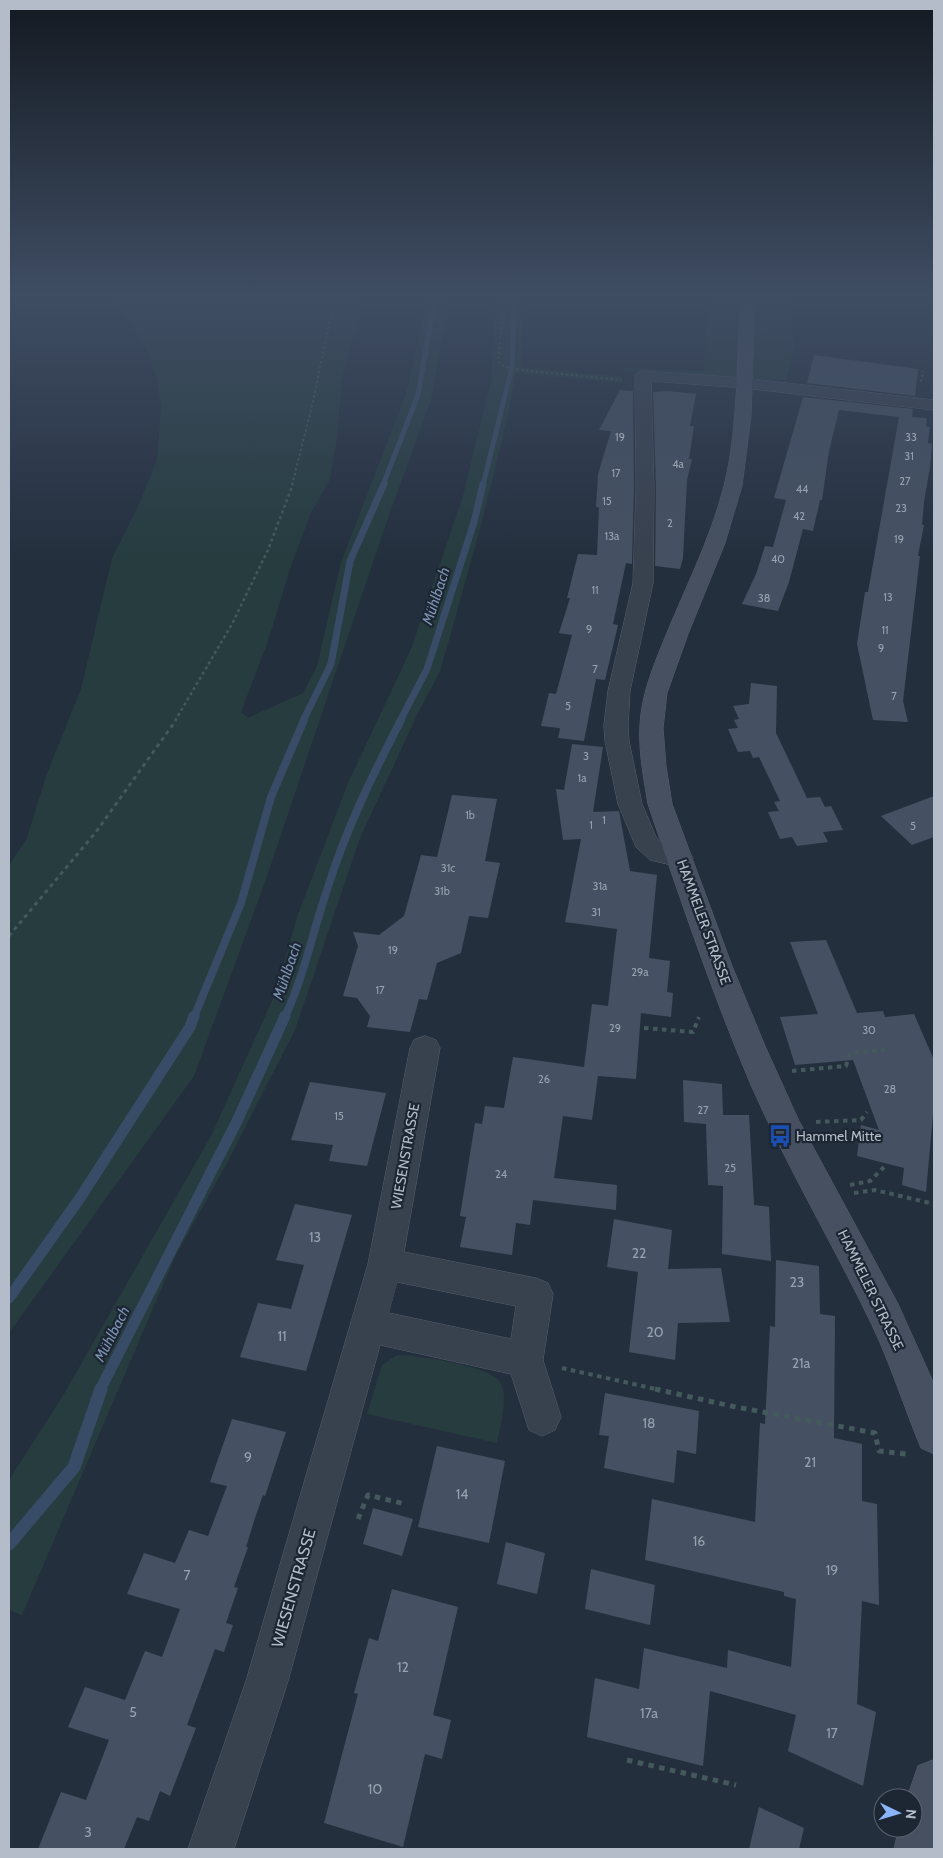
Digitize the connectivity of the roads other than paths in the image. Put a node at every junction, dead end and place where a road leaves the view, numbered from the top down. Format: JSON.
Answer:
{"nodes":[{"id":1,"x":744,"y":383,"type":"edge"},
{"id":2,"x":643,"y":384,"type":"edge"},
{"id":3,"x":750,"y":384,"type":"edge"},
{"id":4,"x":934,"y":405,"type":"edge"},
{"id":5,"x":680,"y":858,"type":"junction"},
{"id":6,"x":425,"y":1048,"type":"dead end"},
{"id":7,"x":385,"y":1264,"type":"junction"},
{"id":8,"x":368,"y":1326,"type":"junction"},
{"id":9,"x":525,"y":1360,"type":"junction"},
{"id":10,"x":542,"y":1417,"type":"dead end"},
{"id":11,"x":934,"y":1435,"type":"edge"},
{"id":12,"x":934,"y":1782,"type":"edge"},
{"id":13,"x":211,"y":1849,"type":"edge"},
{"id":14,"x":917,"y":1849,"type":"edge"}],
"edges":[{"from":1,"to":5,"type":"main road","name":"HAMMELER STRASSE"},
{"from":2,"to":5,"type":"street"},
{"from":3,"to":4,"type":"street"},
{"from":5,"to":11,"type":"main road","name":"HAMMELER STRASSE"},
{"from":6,"to":7,"type":"street","name":"WIESENSTRASSE"},
{"from":7,"to":8,"type":"street","name":"WIESENSTRASSE"},
{"from":7,"to":9,"type":"street"},
{"from":8,"to":9,"type":"street"},
{"from":8,"to":13,"type":"street","name":"WIESENSTRASSE"},
{"from":9,"to":10,"type":"street"},
{"from":12,"to":14,"type":"main road"}]}
